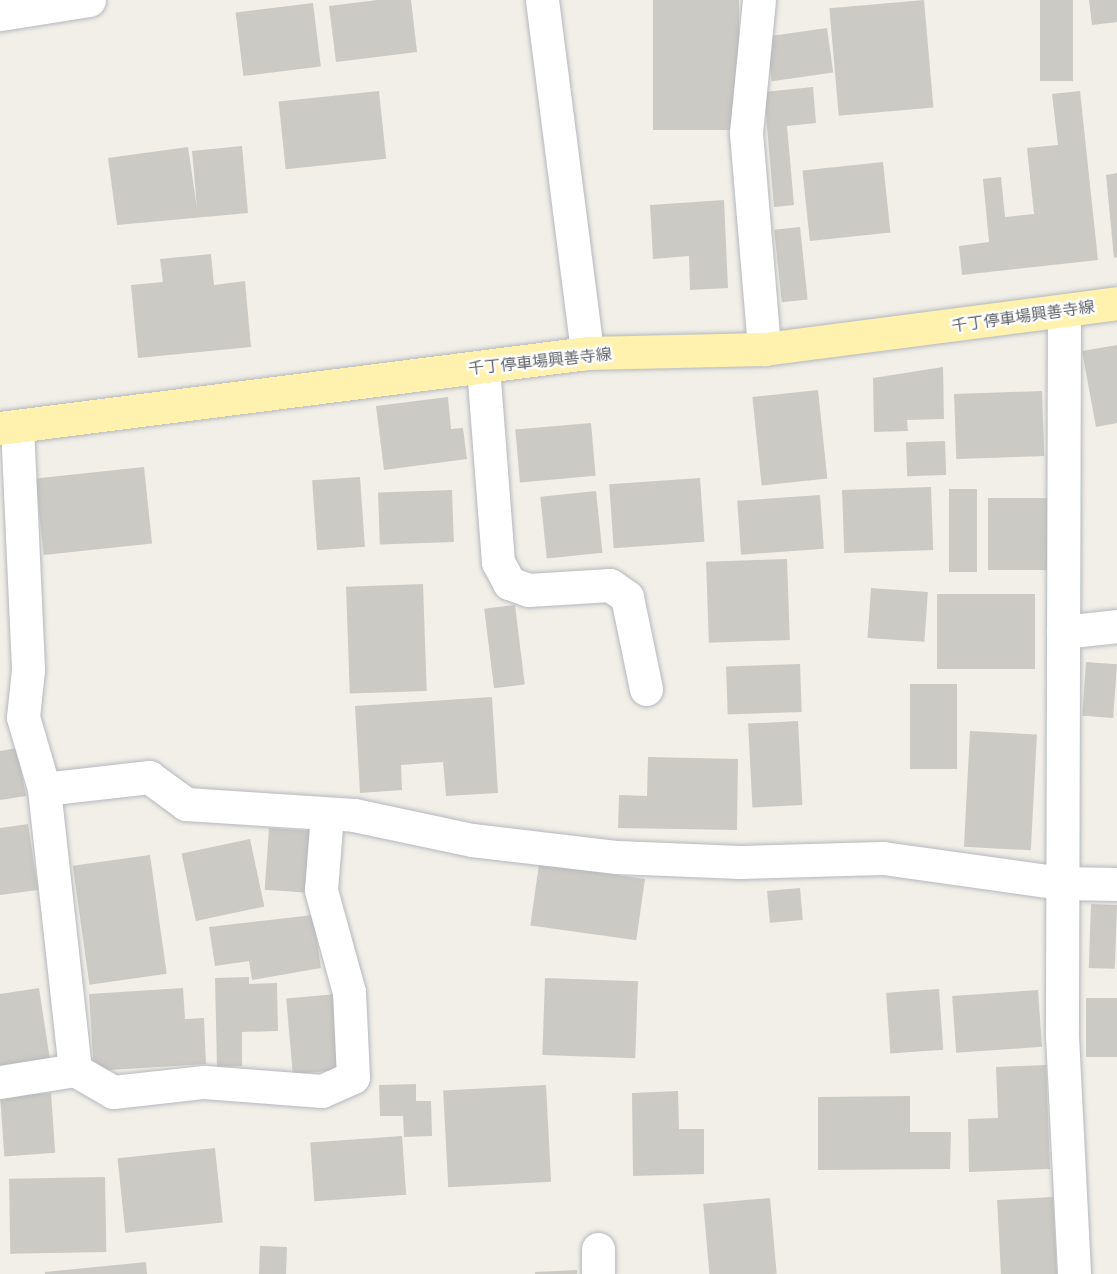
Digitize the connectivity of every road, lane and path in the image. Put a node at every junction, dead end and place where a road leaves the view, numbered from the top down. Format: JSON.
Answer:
{"nodes":[{"id":1,"x":89,"y":0,"type":"edge"},
{"id":2,"x":543,"y":0,"type":"edge"},
{"id":3,"x":759,"y":0,"type":"edge"},
{"id":4,"x":0,"y":14,"type":"edge"},
{"id":5,"x":1117,"y":303,"type":"edge"},
{"id":6,"x":1064,"y":311,"type":"junction"},
{"id":7,"x":764,"y":349,"type":"junction"},
{"id":8,"x":587,"y":353,"type":"junction"},
{"id":9,"x":483,"y":367,"type":"junction"},
{"id":10,"x":9,"y":427,"type":"edge"},
{"id":11,"x":1117,"y":626,"type":"edge"},
{"id":12,"x":1063,"y":632,"type":"junction"},
{"id":13,"x":646,"y":689,"type":"dead end"},
{"id":14,"x":12,"y":724,"type":"edge"},
{"id":15,"x":44,"y":789,"type":"junction"},
{"id":16,"x":327,"y":814,"type":"junction"},
{"id":17,"x":1062,"y":883,"type":"junction"},
{"id":18,"x":1117,"y":884,"type":"edge"},
{"id":19,"x":75,"y":1070,"type":"junction"},
{"id":20,"x":0,"y":1082,"type":"edge"},
{"id":21,"x":1074,"y":1274,"type":"edge"}],
"edges":[{"from":1,"to":4,"type":"street"},
{"from":2,"to":8,"type":"street"},
{"from":3,"to":7,"type":"street"},
{"from":5,"to":6,"type":"main road","name":"千丁停車場興善寺線"},
{"from":6,"to":7,"type":"main road","name":"千丁停車場興善寺線"},
{"from":6,"to":12,"type":"street"},
{"from":7,"to":8,"type":"main road","name":"千丁停車場興善寺線"},
{"from":8,"to":9,"type":"main road","name":"千丁停車場興善寺線"},
{"from":9,"to":10,"type":"main road","name":"千丁停車場興善寺線"},
{"from":9,"to":13,"type":"street"},
{"from":10,"to":14,"type":"street"},
{"from":11,"to":12,"type":"street"},
{"from":12,"to":17,"type":"street"},
{"from":14,"to":15,"type":"street"},
{"from":15,"to":16,"type":"street"},
{"from":15,"to":19,"type":"street"},
{"from":16,"to":17,"type":"street"},
{"from":16,"to":19,"type":"street"},
{"from":17,"to":18,"type":"street"},
{"from":17,"to":21,"type":"street"},
{"from":19,"to":20,"type":"street"}]}
